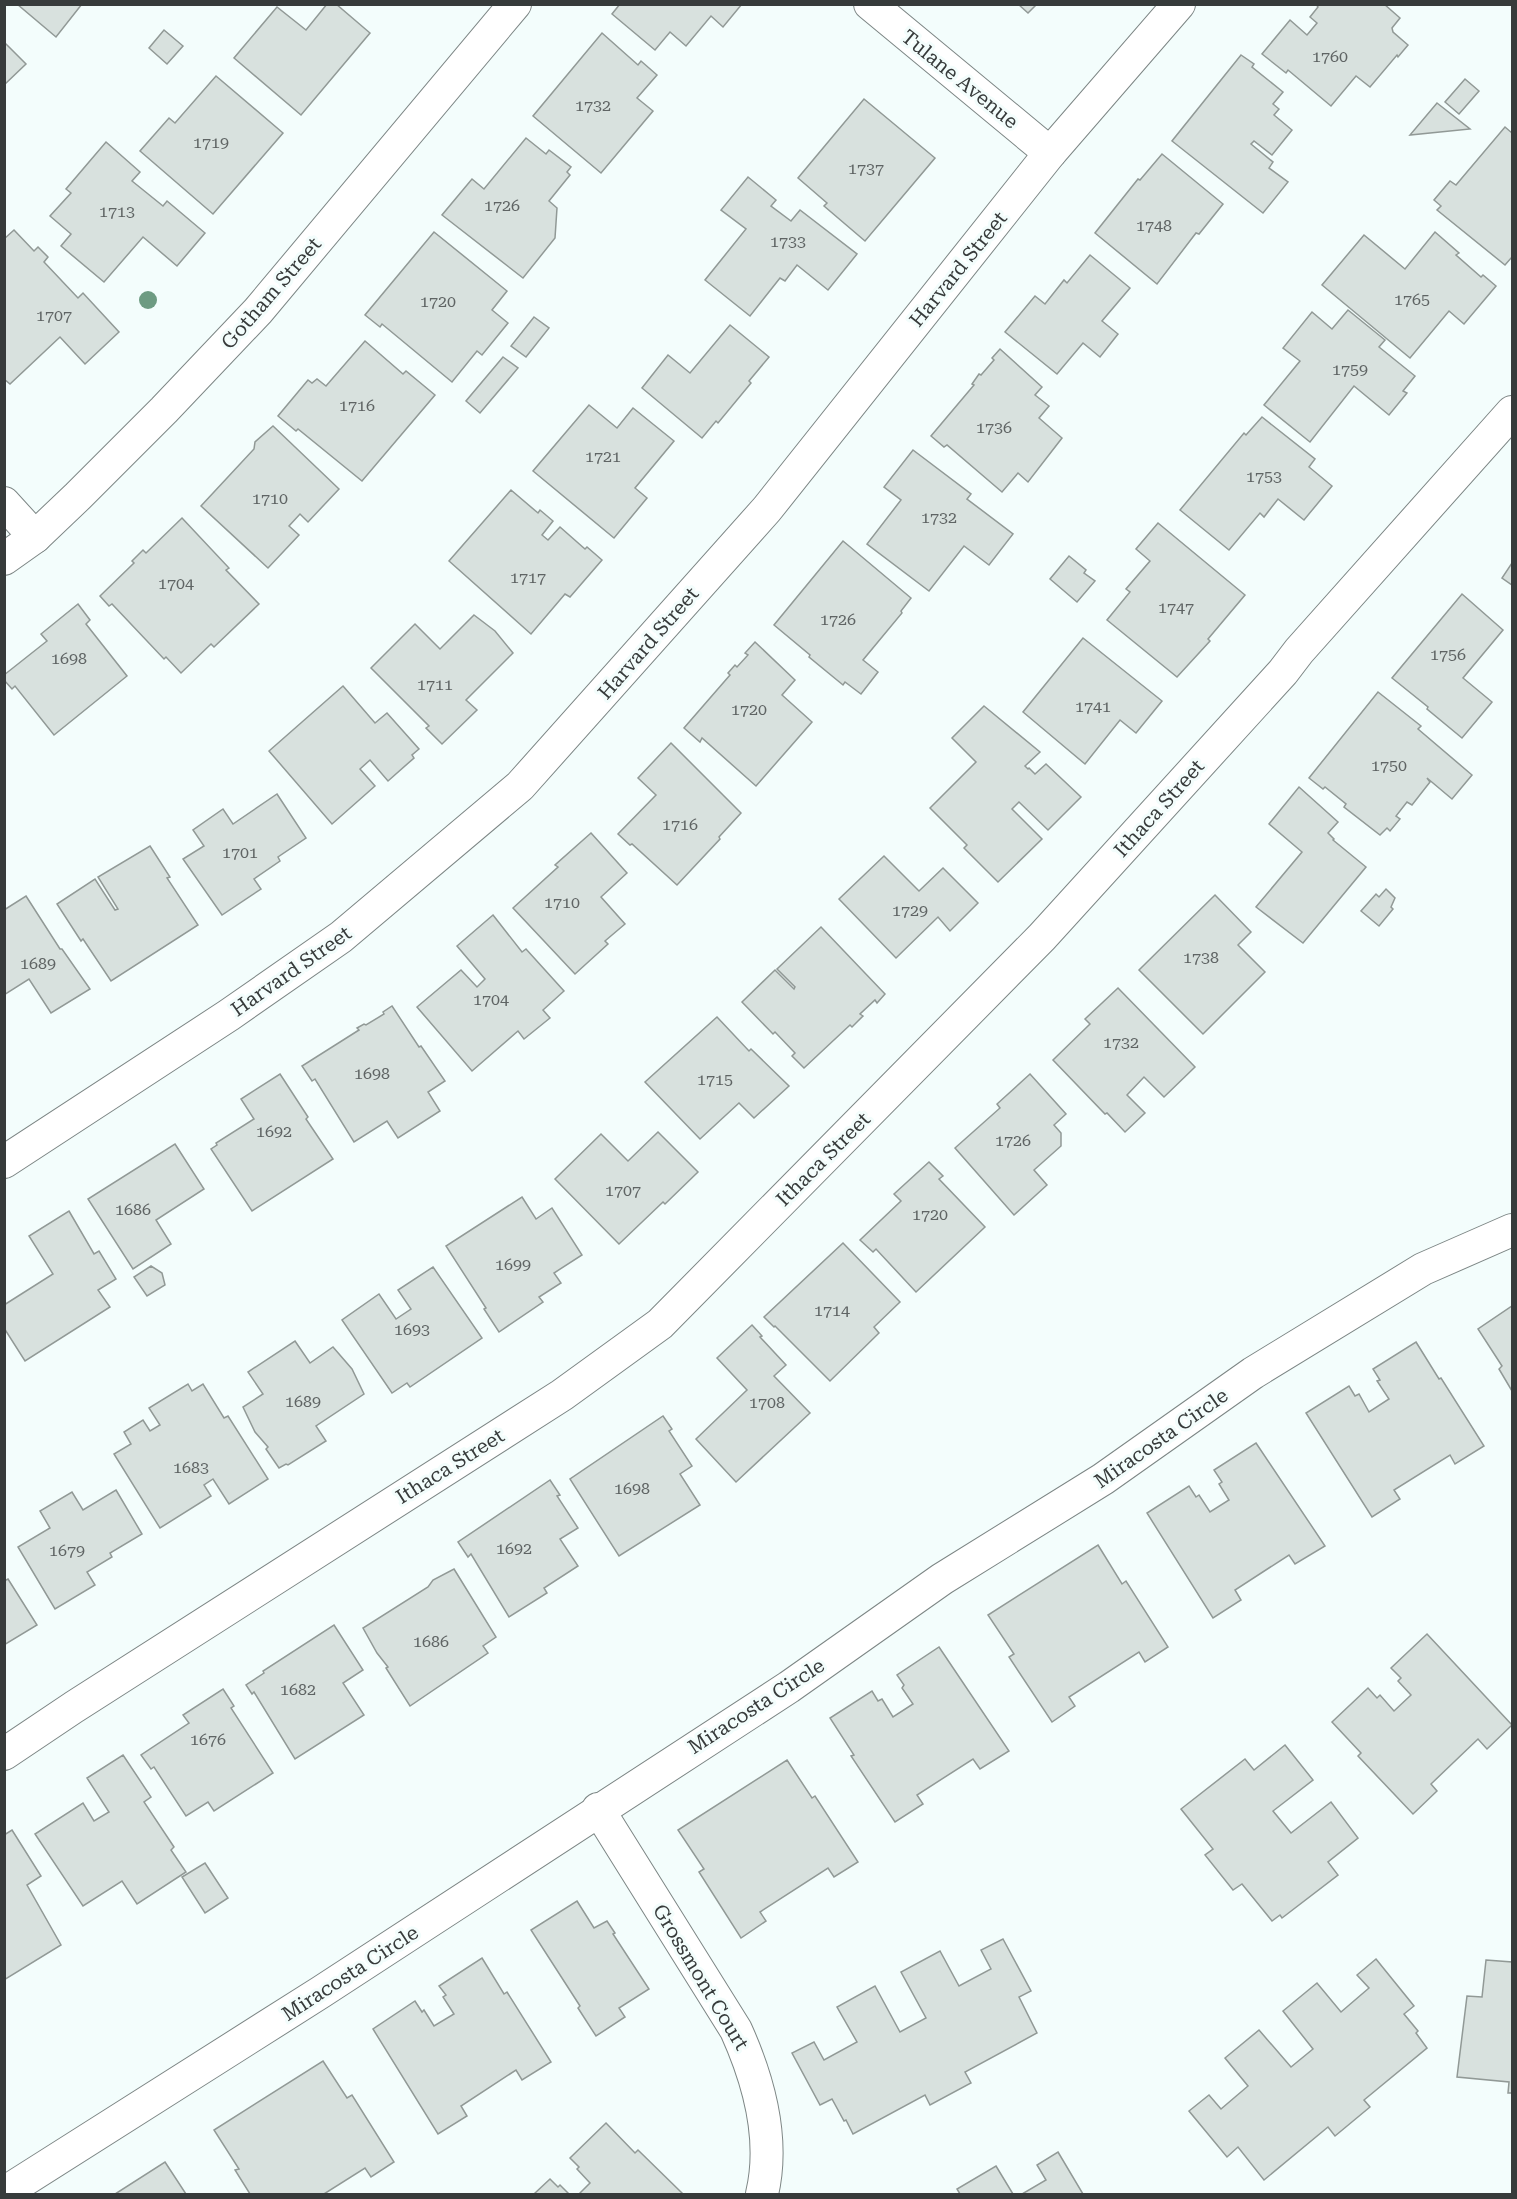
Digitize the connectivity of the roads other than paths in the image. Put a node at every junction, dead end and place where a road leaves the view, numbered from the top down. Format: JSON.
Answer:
{"nodes":[{"id":1,"x":515,"y":4,"type":"edge"},
{"id":2,"x":870,"y":4,"type":"edge"},
{"id":3,"x":1179,"y":4,"type":"edge"},
{"id":4,"x":1050,"y":153,"type":"junction"},
{"id":5,"x":1512,"y":412,"type":"edge"},
{"id":6,"x":4,"y":503,"type":"edge"},
{"id":7,"x":35,"y":537,"type":"junction"},
{"id":8,"x":4,"y":559,"type":"edge"},
{"id":9,"x":4,"y":1162,"type":"edge"},
{"id":10,"x":1512,"y":1230,"type":"edge"},
{"id":11,"x":4,"y":1754,"type":"edge"},
{"id":12,"x":598,"y":1809,"type":"junction"},
{"id":13,"x":4,"y":2193,"type":"edge"},
{"id":14,"x":762,"y":2194,"type":"edge"}],
"edges":[{"from":1,"to":7,"type":"street","name":"Gotham Street"},
{"from":2,"to":4,"type":"street","name":"Tulane Avenue"},
{"from":3,"to":4,"type":"street","name":"Harvard Street"},
{"from":4,"to":9,"type":"street","name":"Harvard Street"},
{"from":5,"to":11,"type":"street","name":"Ithaca Street"},
{"from":6,"to":7,"type":"street"},
{"from":7,"to":8,"type":"street","name":"Gotham Street"},
{"from":10,"to":12,"type":"street","name":"Miracosta Circle"},
{"from":12,"to":13,"type":"street","name":"Miracosta Circle"},
{"from":12,"to":14,"type":"street","name":"Grossmont Court"}]}
